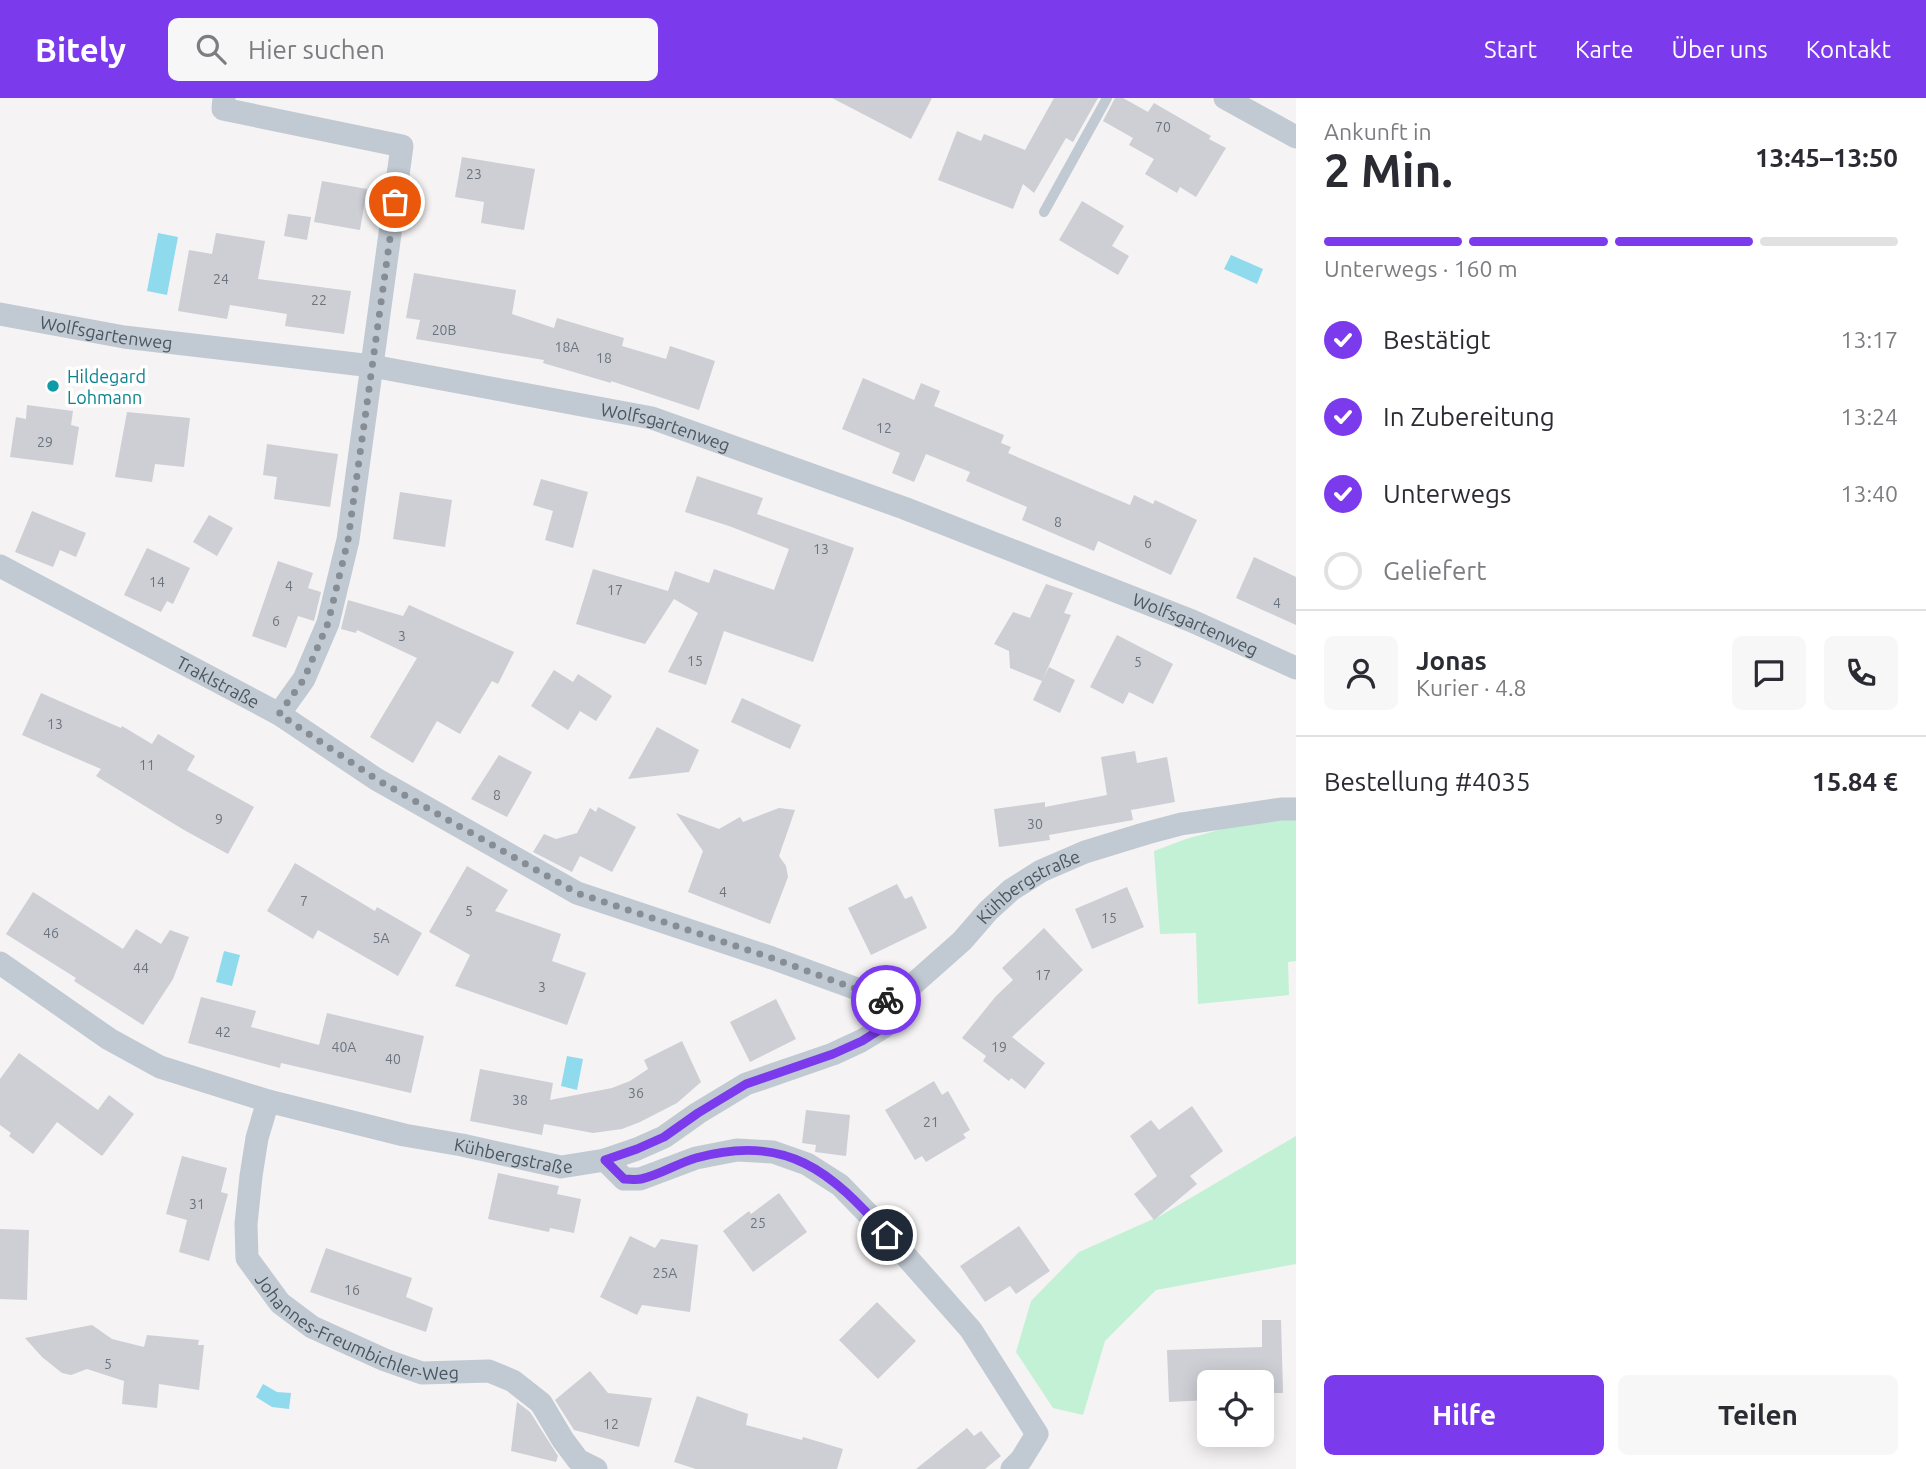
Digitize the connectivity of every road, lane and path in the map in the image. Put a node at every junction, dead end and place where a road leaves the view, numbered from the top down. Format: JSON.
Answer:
{"nodes":[{"id":1,"x":225,"y":98,"type":"edge"},
{"id":2,"x":1107,"y":98,"type":"edge"},
{"id":3,"x":1225,"y":98,"type":"edge"},
{"id":4,"x":1296,"y":137,"type":"edge"},
{"id":5,"x":1044,"y":212,"type":"dead end"},
{"id":6,"x":0,"y":314,"type":"edge"},
{"id":7,"x":372,"y":366,"type":"junction"},
{"id":8,"x":0,"y":566,"type":"edge"},
{"id":9,"x":1296,"y":668,"type":"edge"},
{"id":10,"x":279,"y":714,"type":"junction"},
{"id":11,"x":1296,"y":809,"type":"edge"},
{"id":12,"x":0,"y":963,"type":"edge"},
{"id":13,"x":893,"y":1002,"type":"junction"},
{"id":14,"x":268,"y":1101,"type":"junction"},
{"id":15,"x":605,"y":1160,"type":"junction"},
{"id":16,"x":596,"y":1469,"type":"edge"},
{"id":17,"x":1012,"y":1469,"type":"edge"}],
"edges":[{"from":1,"to":7,"type":"street"},
{"from":2,"to":5,"type":"lane"},
{"from":3,"to":4,"type":"street"},
{"from":6,"to":7,"type":"street","name":"Wolfsgartenweg"},
{"from":7,"to":9,"type":"street","name":"Wolfsgartenweg"},
{"from":7,"to":10,"type":"street"},
{"from":8,"to":10,"type":"street","name":"Traklstraße"},
{"from":10,"to":13,"type":"street","name":"Traklstraße"},
{"from":11,"to":13,"type":"street","name":"Kühbergstraße"},
{"from":12,"to":14,"type":"street","name":"Kühbergstraße"},
{"from":13,"to":15,"type":"street","name":"Kühbergstraße"},
{"from":14,"to":15,"type":"street","name":"Kühbergstraße"},
{"from":14,"to":16,"type":"street","name":"Johannes-Freumbichler-Weg"},
{"from":15,"to":17,"type":"street"}]}
